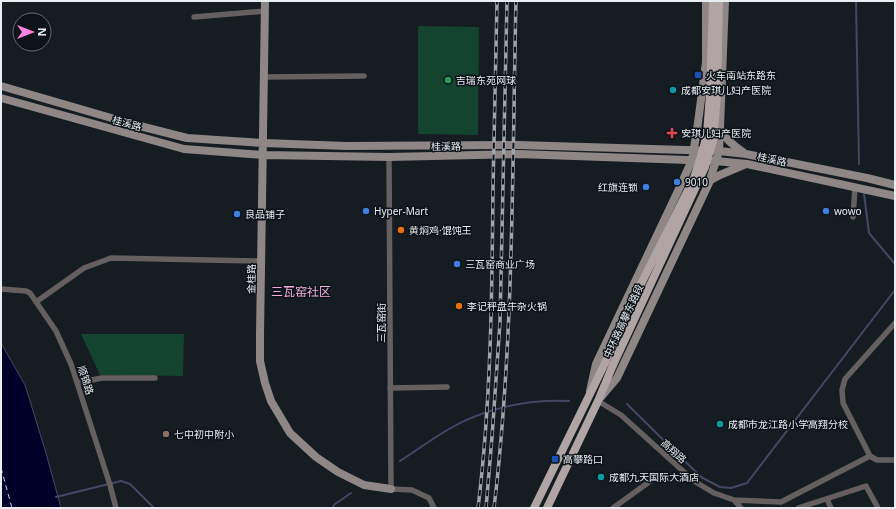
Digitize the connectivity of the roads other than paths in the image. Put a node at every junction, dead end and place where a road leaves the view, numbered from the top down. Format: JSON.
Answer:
{"nodes":[{"id":1,"x":265,"y":1,"type":"edge"},
{"id":2,"x":706,"y":1,"type":"edge"},
{"id":3,"x":713,"y":1,"type":"edge"},
{"id":4,"x":719,"y":1,"type":"edge"},
{"id":5,"x":725,"y":1,"type":"edge"},
{"id":6,"x":265,"y":11,"type":"junction"},
{"id":7,"x":194,"y":17,"type":"dead end"},
{"id":8,"x":364,"y":76,"type":"dead end"},
{"id":9,"x":265,"y":77,"type":"junction"},
{"id":10,"x":1,"y":86,"type":"edge"},
{"id":11,"x":1,"y":98,"type":"edge"},
{"id":12,"x":720,"y":130,"type":"junction"},
{"id":13,"x":263,"y":143,"type":"junction"},
{"id":14,"x":694,"y":150,"type":"junction"},
{"id":15,"x":719,"y":151,"type":"junction"},
{"id":16,"x":746,"y":154,"type":"junction"},
{"id":17,"x":263,"y":155,"type":"junction"},
{"id":18,"x":389,"y":157,"type":"junction"},
{"id":19,"x":692,"y":160,"type":"junction"},
{"id":20,"x":716,"y":161,"type":"junction"},
{"id":21,"x":747,"y":164,"type":"junction"},
{"id":22,"x":709,"y":181,"type":"junction"},
{"id":23,"x":895,"y":185,"type":"edge"},
{"id":24,"x":855,"y":187,"type":"junction"},
{"id":25,"x":895,"y":196,"type":"edge"},
{"id":26,"x":853,"y":217,"type":"dead end"},
{"id":27,"x":261,"y":261,"type":"junction"},
{"id":28,"x":1,"y":289,"type":"edge"},
{"id":29,"x":36,"y":302,"type":"junction"},
{"id":30,"x":895,"y":323,"type":"edge"},
{"id":31,"x":609,"y":364,"type":"junction"},
{"id":32,"x":155,"y":378,"type":"dead end"},
{"id":33,"x":77,"y":382,"type":"junction"},
{"id":34,"x":447,"y":387,"type":"dead end"},
{"id":35,"x":390,"y":388,"type":"junction"},
{"id":36,"x":589,"y":396,"type":"junction"},
{"id":37,"x":598,"y":401,"type":"junction"},
{"id":38,"x":870,"y":456,"type":"junction"},
{"id":39,"x":895,"y":460,"type":"edge"},
{"id":40,"x":656,"y":477,"type":"dead end"},
{"id":41,"x":391,"y":489,"type":"junction"},
{"id":42,"x":827,"y":499,"type":"junction"},
{"id":43,"x":734,"y":500,"type":"junction"},
{"id":44,"x":116,"y":508,"type":"edge"},
{"id":45,"x":434,"y":508,"type":"edge"},
{"id":46,"x":534,"y":508,"type":"edge"},
{"id":47,"x":547,"y":508,"type":"edge"},
{"id":48,"x":613,"y":508,"type":"edge"},
{"id":49,"x":741,"y":508,"type":"edge"},
{"id":50,"x":798,"y":508,"type":"edge"},
{"id":51,"x":832,"y":508,"type":"edge"},
{"id":52,"x":878,"y":508,"type":"edge"}],
"edges":[{"from":1,"to":6,"type":"main road","name":"金桂路"},
{"from":2,"to":14,"type":"main road"},
{"from":3,"to":31,"type":"main road","name":"中环路高攀东路段","bridge":true},
{"from":4,"to":31,"type":"main road","name":"中环路高攀东路段","bridge":true},
{"from":5,"to":12,"type":"main road"},
{"from":6,"to":7,"type":"street"},
{"from":6,"to":9,"type":"main road","name":"金桂路"},
{"from":8,"to":9,"type":"street"},
{"from":9,"to":13,"type":"main road","name":"金桂路"},
{"from":10,"to":13,"type":"main road","name":"桂溪路"},
{"from":11,"to":17,"type":"main road","name":"桂溪路"},
{"from":12,"to":15,"type":"main road"},
{"from":12,"to":16,"type":"main road"},
{"from":13,"to":14,"type":"main road","name":"桂溪路"},
{"from":13,"to":17,"type":"main road","name":"金桂路"},
{"from":14,"to":15,"type":"main road","name":"桂溪路"},
{"from":14,"to":19,"type":"main road"},
{"from":15,"to":16,"type":"main road","name":"桂溪路"},
{"from":15,"to":20,"type":"main road"},
{"from":16,"to":23,"type":"main road","name":"桂溪路"},
{"from":17,"to":18,"type":"main road","name":"桂溪路"},
{"from":17,"to":27,"type":"main road","name":"金桂路"},
{"from":18,"to":19,"type":"main road","name":"桂溪路"},
{"from":18,"to":35,"type":"street","name":"三瓦窑街"},
{"from":19,"to":20,"type":"main road","name":"桂溪路"},
{"from":19,"to":36,"type":"main road"},
{"from":20,"to":21,"type":"main road","name":"桂溪路"},
{"from":20,"to":22,"type":"main road"},
{"from":21,"to":22,"type":"main road"},
{"from":21,"to":24,"type":"main road","name":"桂溪路"},
{"from":22,"to":37,"type":"main road"},
{"from":24,"to":25,"type":"main road","name":"桂溪路"},
{"from":24,"to":26,"type":"street"},
{"from":27,"to":29,"type":"street"},
{"from":27,"to":41,"type":"main road","name":"金桂路"},
{"from":28,"to":29,"type":"street","name":"顺锦路"},
{"from":29,"to":33,"type":"street","name":"顺锦路"},
{"from":30,"to":38,"type":"street"},
{"from":31,"to":36,"type":"main road","name":"中环路高攀东路段"},
{"from":31,"to":37,"type":"main road","name":"中环路高攀东路段"},
{"from":32,"to":33,"type":"street"},
{"from":33,"to":44,"type":"street","name":"顺锦路"},
{"from":34,"to":35,"type":"street"},
{"from":35,"to":41,"type":"street","name":"三瓦窑街"},
{"from":36,"to":46,"type":"main road","name":"中环路高攀东路段"},
{"from":37,"to":43,"type":"street","name":"高翔路"},
{"from":37,"to":47,"type":"main road","name":"中环路高攀东路段"},
{"from":38,"to":39,"type":"street"},
{"from":38,"to":43,"type":"street","name":"高翔路"},
{"from":40,"to":48,"type":"street"},
{"from":41,"to":45,"type":"street"},
{"from":42,"to":50,"type":"street"},
{"from":42,"to":51,"type":"street"},
{"from":42,"to":52,"type":"street"},
{"from":43,"to":49,"type":"street"}]}
